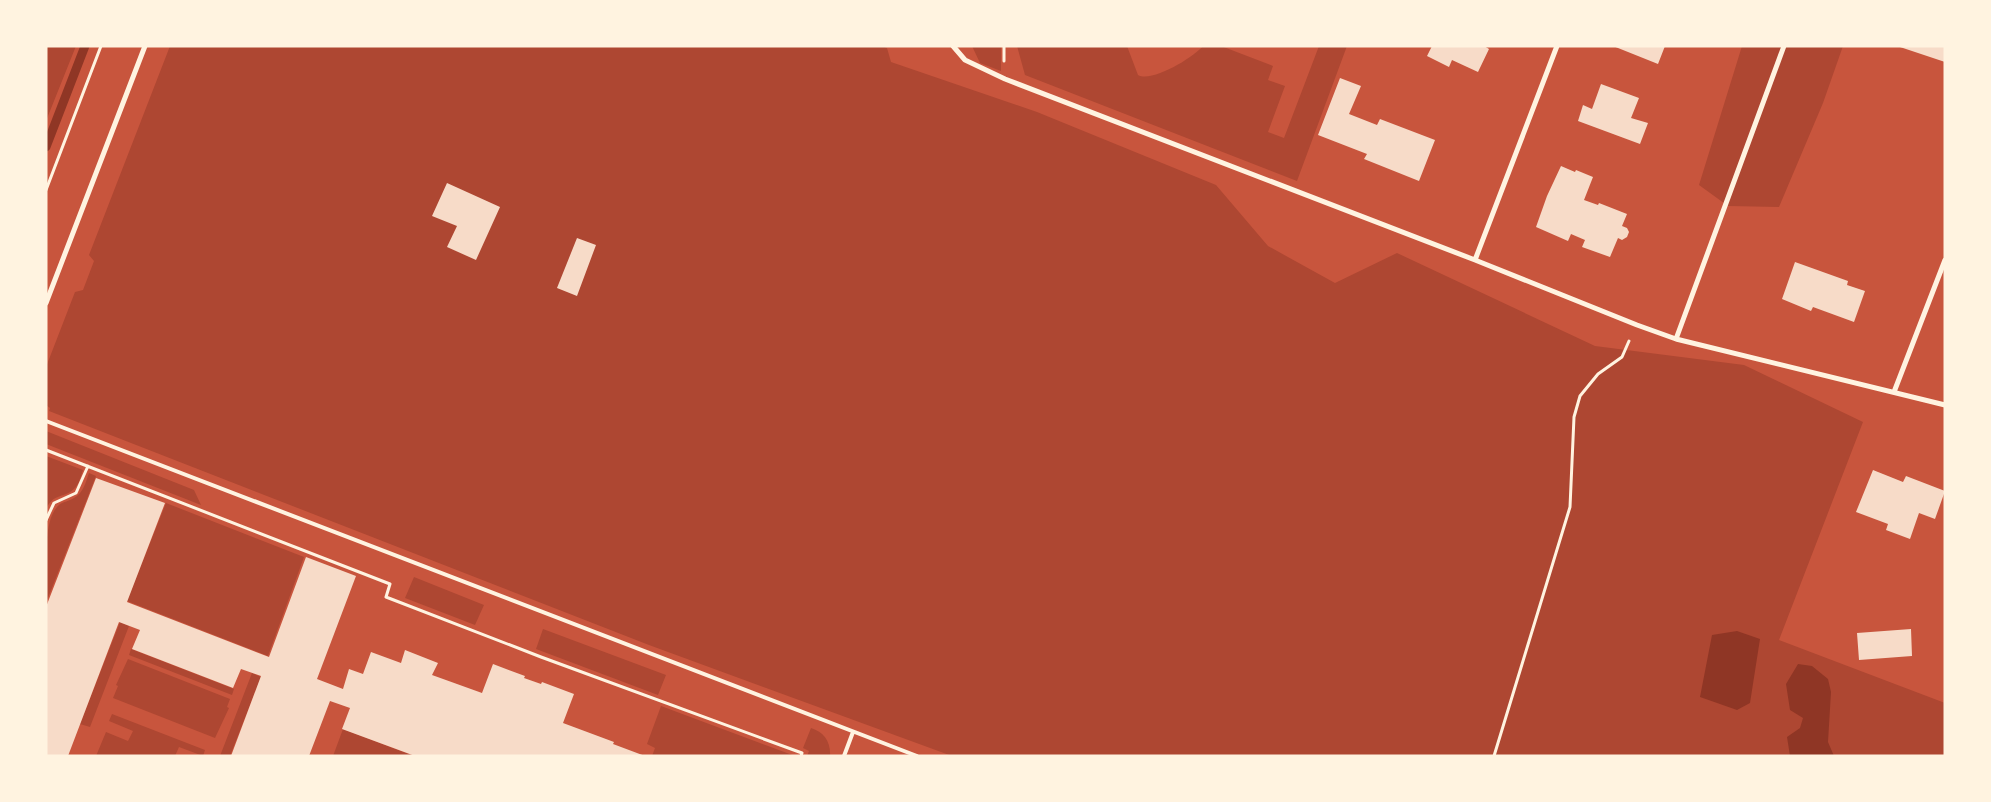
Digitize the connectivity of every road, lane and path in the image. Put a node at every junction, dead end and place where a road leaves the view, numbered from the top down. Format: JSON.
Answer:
{"nodes":[{"id":1,"x":101,"y":46,"type":"edge"},
{"id":2,"x":145,"y":46,"type":"edge"},
{"id":3,"x":953,"y":46,"type":"edge"},
{"id":4,"x":1557,"y":46,"type":"edge"},
{"id":5,"x":1784,"y":46,"type":"edge"},
{"id":6,"x":46,"y":190,"type":"edge"},
{"id":7,"x":1475,"y":260,"type":"junction"},
{"id":8,"x":1945,"y":260,"type":"edge"},
{"id":9,"x":46,"y":303,"type":"edge"},
{"id":10,"x":1637,"y":325,"type":"junction"},
{"id":11,"x":1676,"y":338,"type":"junction"},
{"id":12,"x":1894,"y":392,"type":"junction"},
{"id":13,"x":1945,"y":405,"type":"edge"},
{"id":14,"x":46,"y":421,"type":"edge"},
{"id":15,"x":46,"y":450,"type":"edge"},
{"id":16,"x":88,"y":466,"type":"junction"},
{"id":17,"x":46,"y":520,"type":"edge"},
{"id":18,"x":852,"y":732,"type":"junction"},
{"id":19,"x":801,"y":756,"type":"edge"},
{"id":20,"x":844,"y":756,"type":"edge"},
{"id":21,"x":917,"y":756,"type":"edge"},
{"id":22,"x":1494,"y":756,"type":"edge"}],
"edges":[{"from":1,"to":6,"type":"path"},
{"from":2,"to":9,"type":"street"},
{"from":3,"to":7,"type":"street"},
{"from":4,"to":7,"type":"street"},
{"from":5,"to":11,"type":"street"},
{"from":7,"to":10,"type":"street"},
{"from":8,"to":12,"type":"street"},
{"from":10,"to":11,"type":"street"},
{"from":10,"to":22,"type":"path"},
{"from":11,"to":12,"type":"street"},
{"from":12,"to":13,"type":"street"},
{"from":14,"to":18,"type":"lane"},
{"from":15,"to":16,"type":"path"},
{"from":16,"to":17,"type":"path"},
{"from":16,"to":19,"type":"path"},
{"from":18,"to":20,"type":"lane"},
{"from":18,"to":21,"type":"lane"}]}
